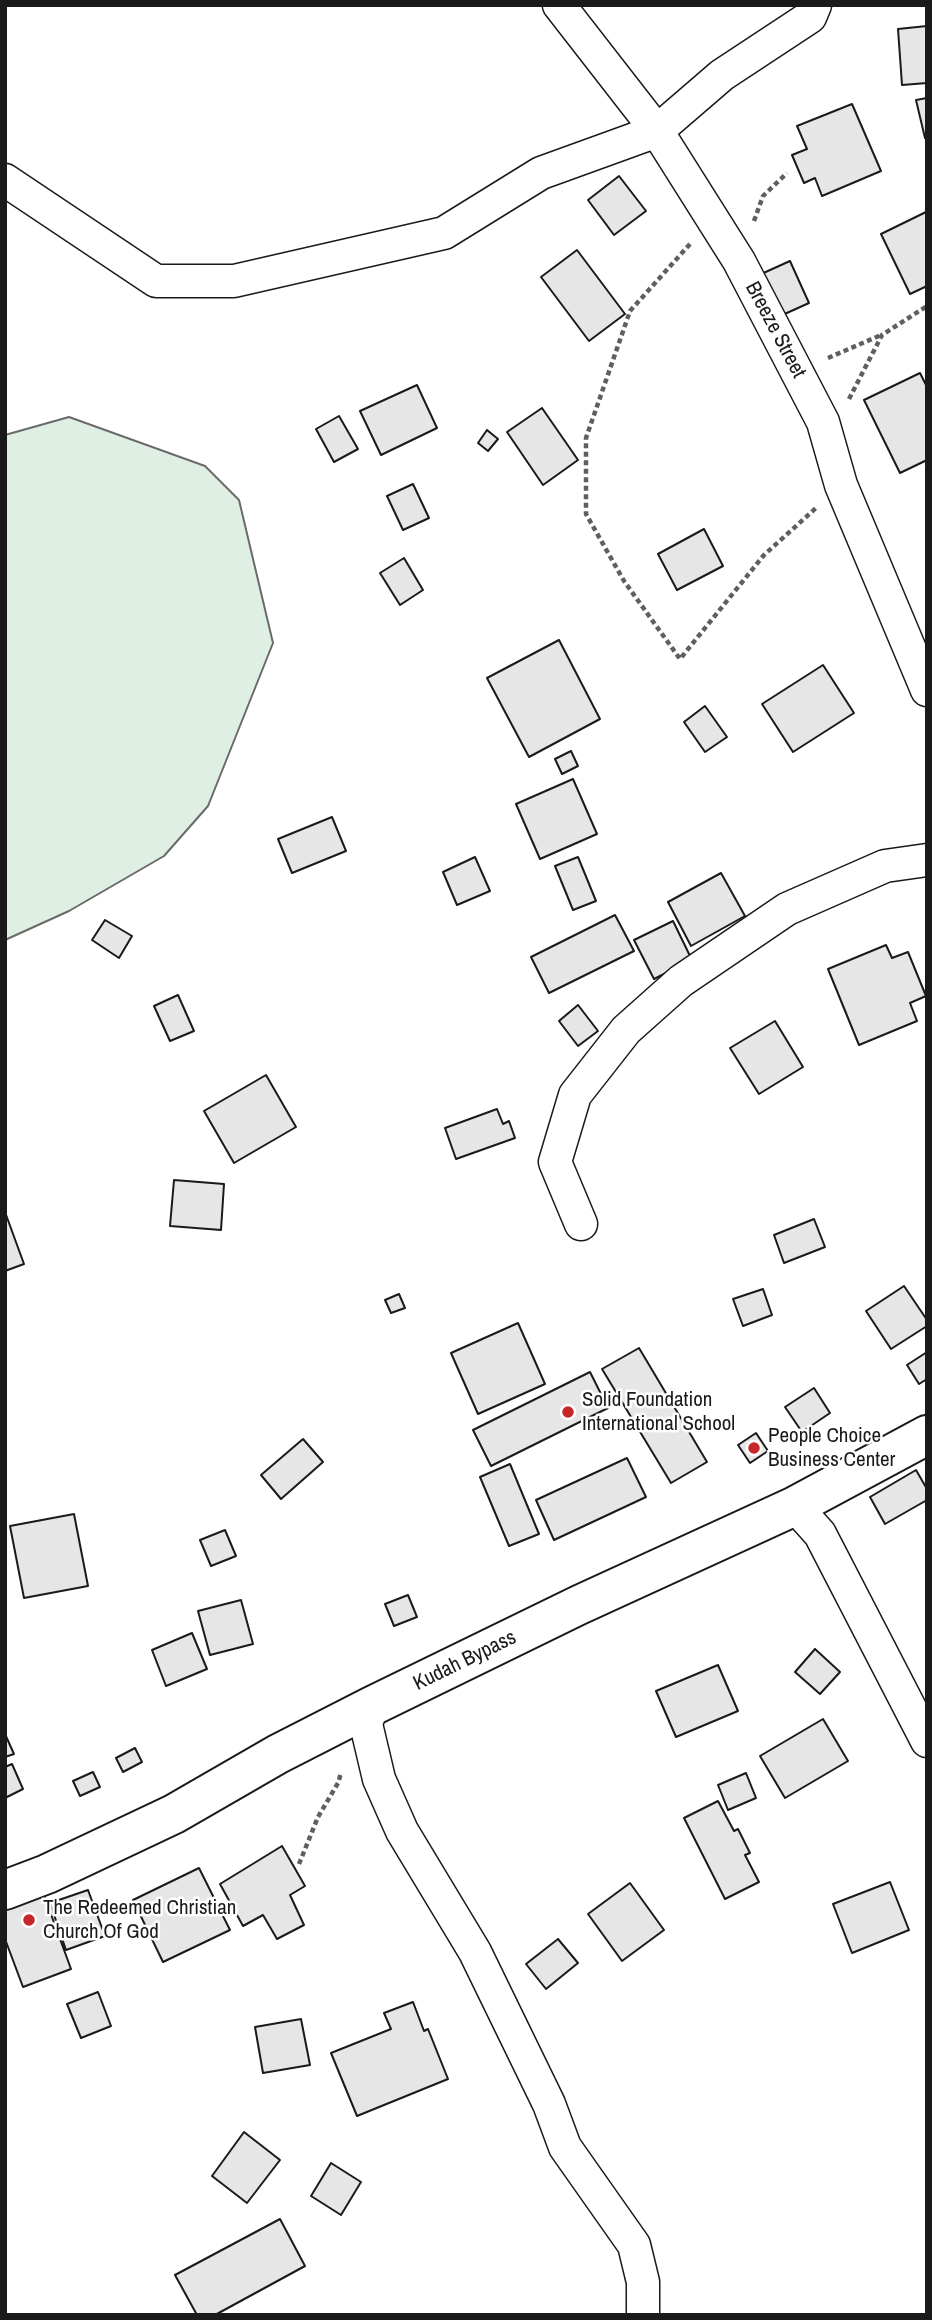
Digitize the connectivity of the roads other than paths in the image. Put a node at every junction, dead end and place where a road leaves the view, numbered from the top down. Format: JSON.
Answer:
{"nodes":[{"id":1,"x":559,"y":5,"type":"edge"},
{"id":2,"x":815,"y":5,"type":"edge"},
{"id":3,"x":657,"y":131,"type":"junction"},
{"id":4,"x":5,"y":180,"type":"edge"},
{"id":5,"x":927,"y":690,"type":"edge"},
{"id":6,"x":927,"y":860,"type":"edge"},
{"id":7,"x":581,"y":1224,"type":"dead end"},
{"id":8,"x":927,"y":1435,"type":"edge"},
{"id":9,"x":795,"y":1506,"type":"junction"},
{"id":10,"x":369,"y":1715,"type":"junction"},
{"id":11,"x":927,"y":1741,"type":"edge"},
{"id":12,"x":5,"y":1890,"type":"edge"},
{"id":13,"x":643,"y":2315,"type":"edge"}],
"edges":[{"from":1,"to":3,"type":"street","name":"Breeze Street"},
{"from":2,"to":3,"type":"street"},
{"from":3,"to":4,"type":"street"},
{"from":3,"to":5,"type":"street","name":"Breeze Street"},
{"from":6,"to":7,"type":"street"},
{"from":8,"to":9,"type":"street","name":"Kudah Bypass"},
{"from":9,"to":10,"type":"street","name":"Kudah Bypass"},
{"from":9,"to":11,"type":"street"},
{"from":10,"to":12,"type":"street","name":"Kudah Bypass"},
{"from":10,"to":13,"type":"street"}]}
